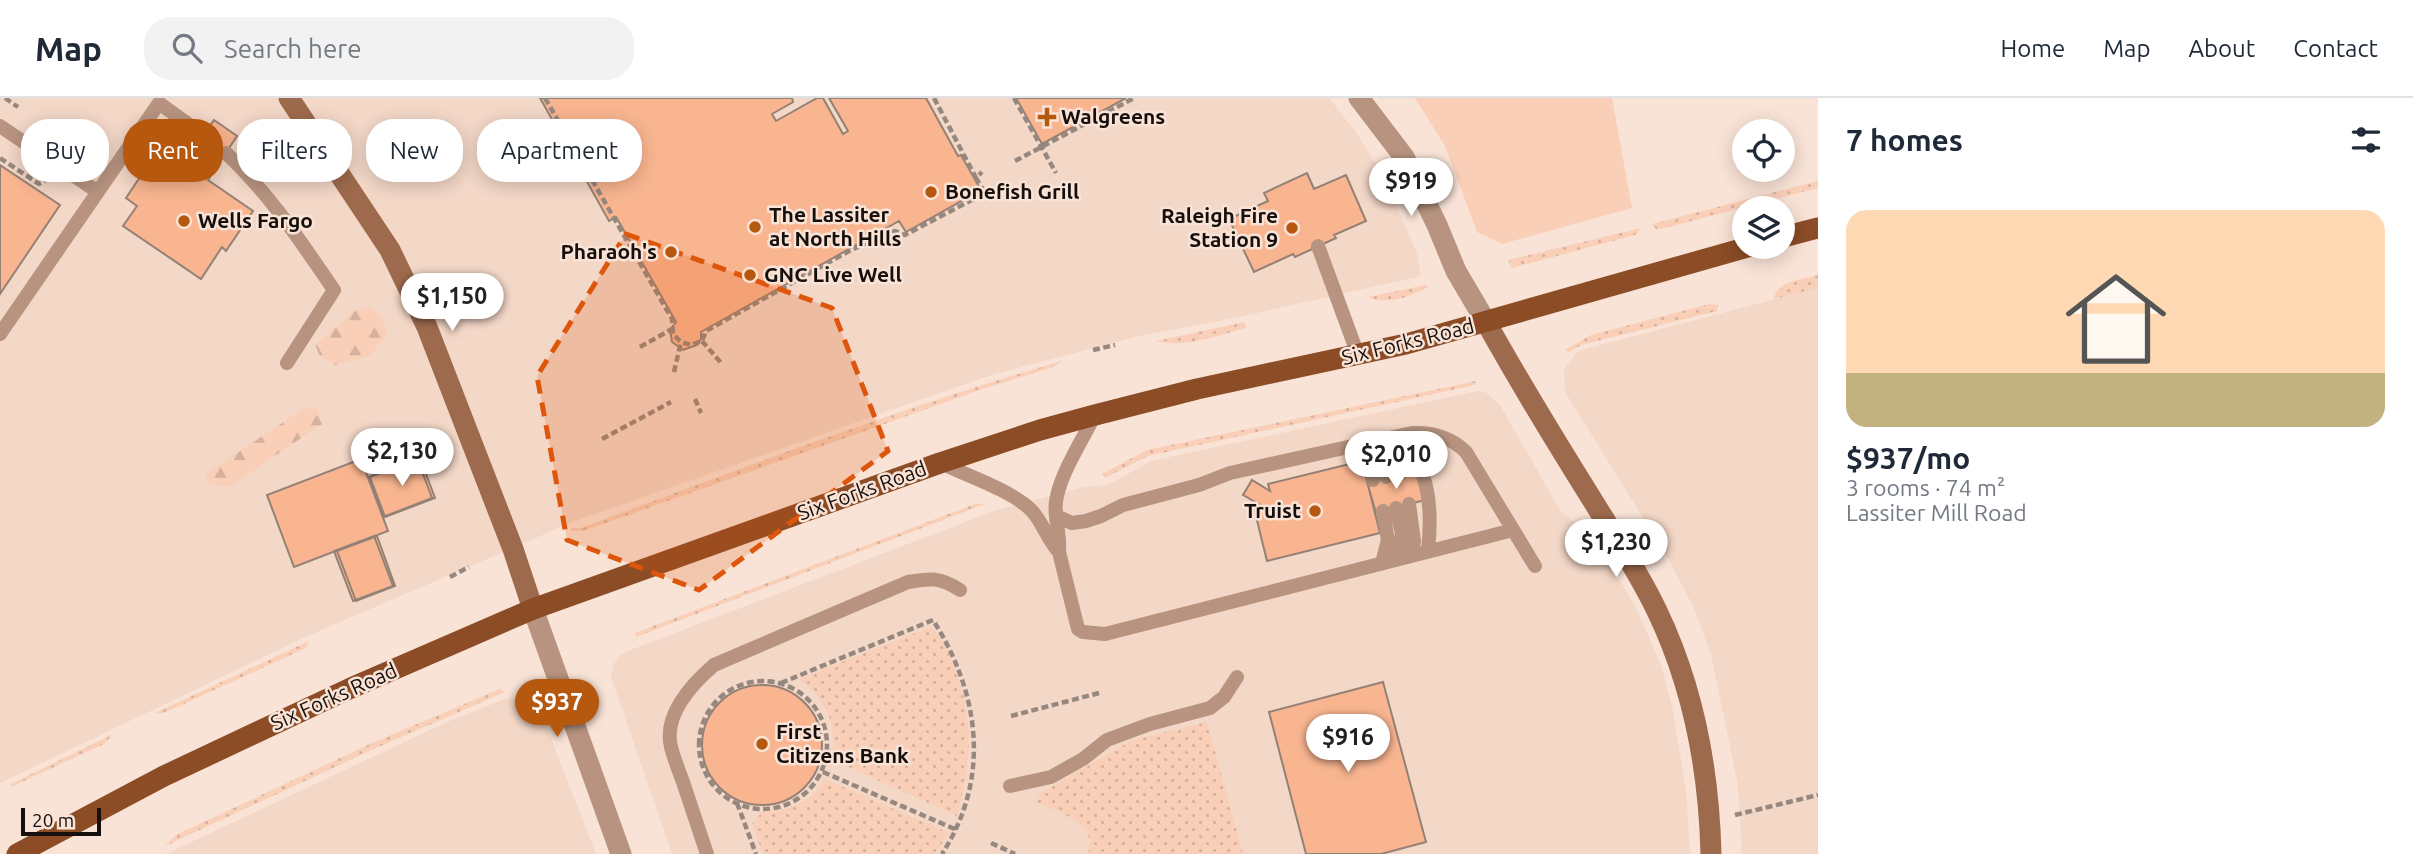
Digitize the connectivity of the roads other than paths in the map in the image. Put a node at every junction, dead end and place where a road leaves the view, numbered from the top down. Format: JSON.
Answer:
{"nodes":[{"id":1,"x":289,"y":98,"type":"edge"},
{"id":2,"x":1359,"y":98,"type":"edge"},
{"id":3,"x":148,"y":119,"type":"edge"},
{"id":4,"x":181,"y":119,"type":"edge"},
{"id":5,"x":0,"y":126,"type":"edge"},
{"id":6,"x":226,"y":153,"type":"dead end"},
{"id":7,"x":123,"y":156,"type":"edge"},
{"id":8,"x":98,"y":192,"type":"junction"},
{"id":9,"x":1818,"y":228,"type":"edge"},
{"id":10,"x":1795,"y":234,"type":"edge"},
{"id":11,"x":1318,"y":246,"type":"dead end"},
{"id":12,"x":1732,"y":251,"type":"edge"},
{"id":13,"x":1486,"y":322,"type":"junction"},
{"id":14,"x":0,"y":334,"type":"edge"},
{"id":15,"x":1358,"y":355,"type":"junction"},
{"id":16,"x":287,"y":363,"type":"dead end"},
{"id":17,"x":1095,"y":415,"type":"junction"},
{"id":18,"x":1376,"y":441,"type":"junction"},
{"id":19,"x":940,"y":463,"type":"junction"},
{"id":20,"x":1056,"y":516,"type":"junction"},
{"id":21,"x":1513,"y":530,"type":"junction"},
{"id":22,"x":1428,"y":550,"type":"junction"},
{"id":23,"x":1059,"y":552,"type":"junction"},
{"id":24,"x":1404,"y":557,"type":"junction"},
{"id":25,"x":1382,"y":563,"type":"junction"},
{"id":26,"x":1535,"y":566,"type":"dead end"},
{"id":27,"x":960,"y":590,"type":"dead end"},
{"id":28,"x":533,"y":610,"type":"junction"},
{"id":29,"x":1237,"y":677,"type":"dead end"},
{"id":30,"x":1010,"y":786,"type":"dead end"},
{"id":31,"x":18,"y":854,"type":"edge"},
{"id":32,"x":621,"y":854,"type":"edge"},
{"id":33,"x":707,"y":854,"type":"edge"},
{"id":34,"x":1711,"y":854,"type":"edge"}],
"edges":[{"from":1,"to":28,"type":"street"},
{"from":2,"to":13,"type":"street"},
{"from":3,"to":4,"type":"lane"},
{"from":5,"to":8,"type":"lane"},
{"from":6,"to":16,"type":"lane"},
{"from":7,"to":8,"type":"lane"},
{"from":8,"to":14,"type":"lane"},
{"from":9,"to":10,"type":"main road"},
{"from":11,"to":15,"type":"lane"},
{"from":12,"to":13,"type":"main road","name":"Six Forks Road"},
{"from":13,"to":15,"type":"main road","name":"Six Forks Road"},
{"from":13,"to":34,"type":"street"},
{"from":15,"to":17,"type":"main road","name":"Six Forks Road"},
{"from":17,"to":19,"type":"main road","name":"Six Forks Road"},
{"from":17,"to":20,"type":"lane"},
{"from":18,"to":18,"type":"lane"},
{"from":18,"to":20,"type":"lane"},
{"from":18,"to":21,"type":"lane"},
{"from":18,"to":22,"type":"lane"},
{"from":19,"to":23,"type":"lane"},
{"from":19,"to":28,"type":"main road","name":"Six Forks Road"},
{"from":20,"to":23,"type":"lane"},
{"from":21,"to":22,"type":"lane"},
{"from":21,"to":26,"type":"lane"},
{"from":22,"to":24,"type":"lane"},
{"from":23,"to":25,"type":"lane"},
{"from":24,"to":25,"type":"lane"},
{"from":24,"to":25,"type":"lane"},
{"from":27,"to":33,"type":"lane"},
{"from":28,"to":31,"type":"main road","name":"Six Forks Road"},
{"from":28,"to":32,"type":"street"},
{"from":29,"to":30,"type":"lane"}]}
